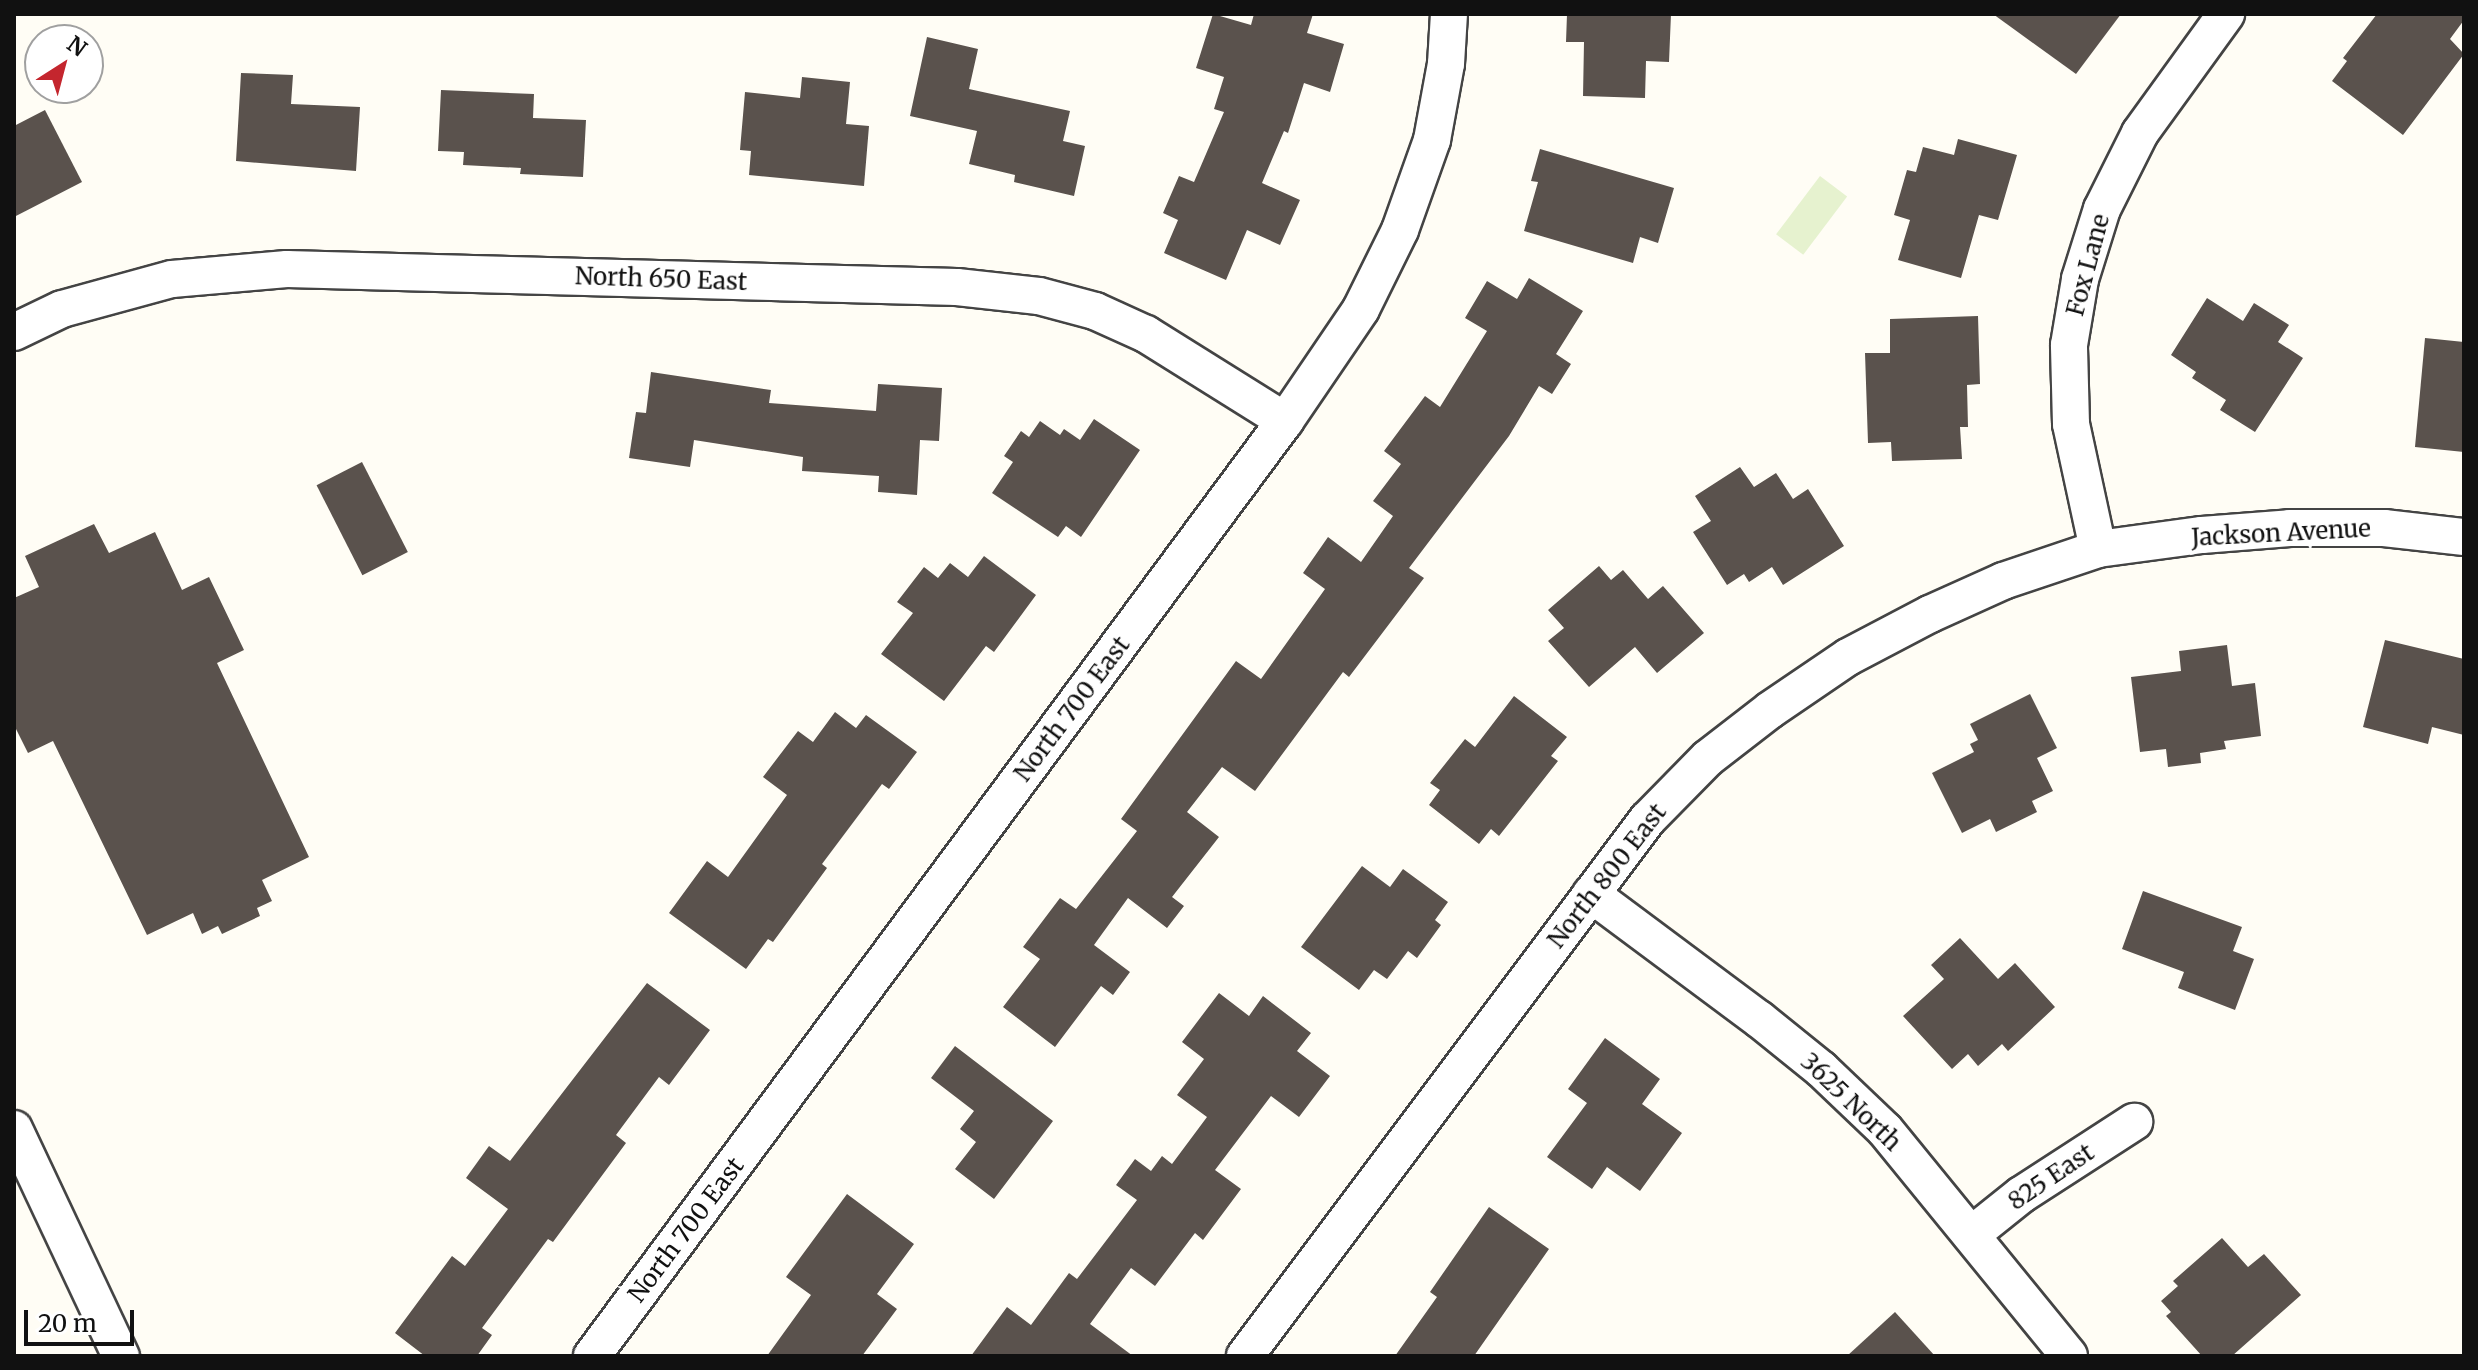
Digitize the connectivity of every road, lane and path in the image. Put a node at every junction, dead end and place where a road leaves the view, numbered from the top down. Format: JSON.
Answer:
{"nodes":[{"id":1,"x":1449,"y":14,"type":"edge"},
{"id":2,"x":2226,"y":14,"type":"edge"},
{"id":3,"x":14,"y":332,"type":"edge"},
{"id":4,"x":1285,"y":421,"type":"junction"},
{"id":5,"x":2464,"y":537,"type":"edge"},
{"id":6,"x":2098,"y":549,"type":"junction"},
{"id":7,"x":1591,"y":894,"type":"junction"},
{"id":8,"x":2134,"y":1122,"type":"dead end"},
{"id":9,"x":14,"y":1129,"type":"edge"},
{"id":10,"x":1971,"y":1235,"type":"junction"},
{"id":11,"x":121,"y":1356,"type":"edge"},
{"id":12,"x":592,"y":1356,"type":"edge"},
{"id":13,"x":1245,"y":1356,"type":"edge"},
{"id":14,"x":2069,"y":1356,"type":"edge"}],
"edges":[{"from":1,"to":4,"type":"street","name":"North 700 East"},
{"from":2,"to":6,"type":"street","name":"Fox Lane"},
{"from":3,"to":4,"type":"street","name":"North 650 East"},
{"from":4,"to":12,"type":"street","name":"North 700 East"},
{"from":5,"to":6,"type":"street","name":"Jackson Avenue"},
{"from":6,"to":7,"type":"street","name":"North 800 East"},
{"from":7,"to":10,"type":"street","name":"3625 North"},
{"from":7,"to":13,"type":"street","name":"North 800 East"},
{"from":8,"to":10,"type":"street","name":"825 East"},
{"from":9,"to":11,"type":"street"},
{"from":10,"to":14,"type":"street","name":"3625 North"}]}
